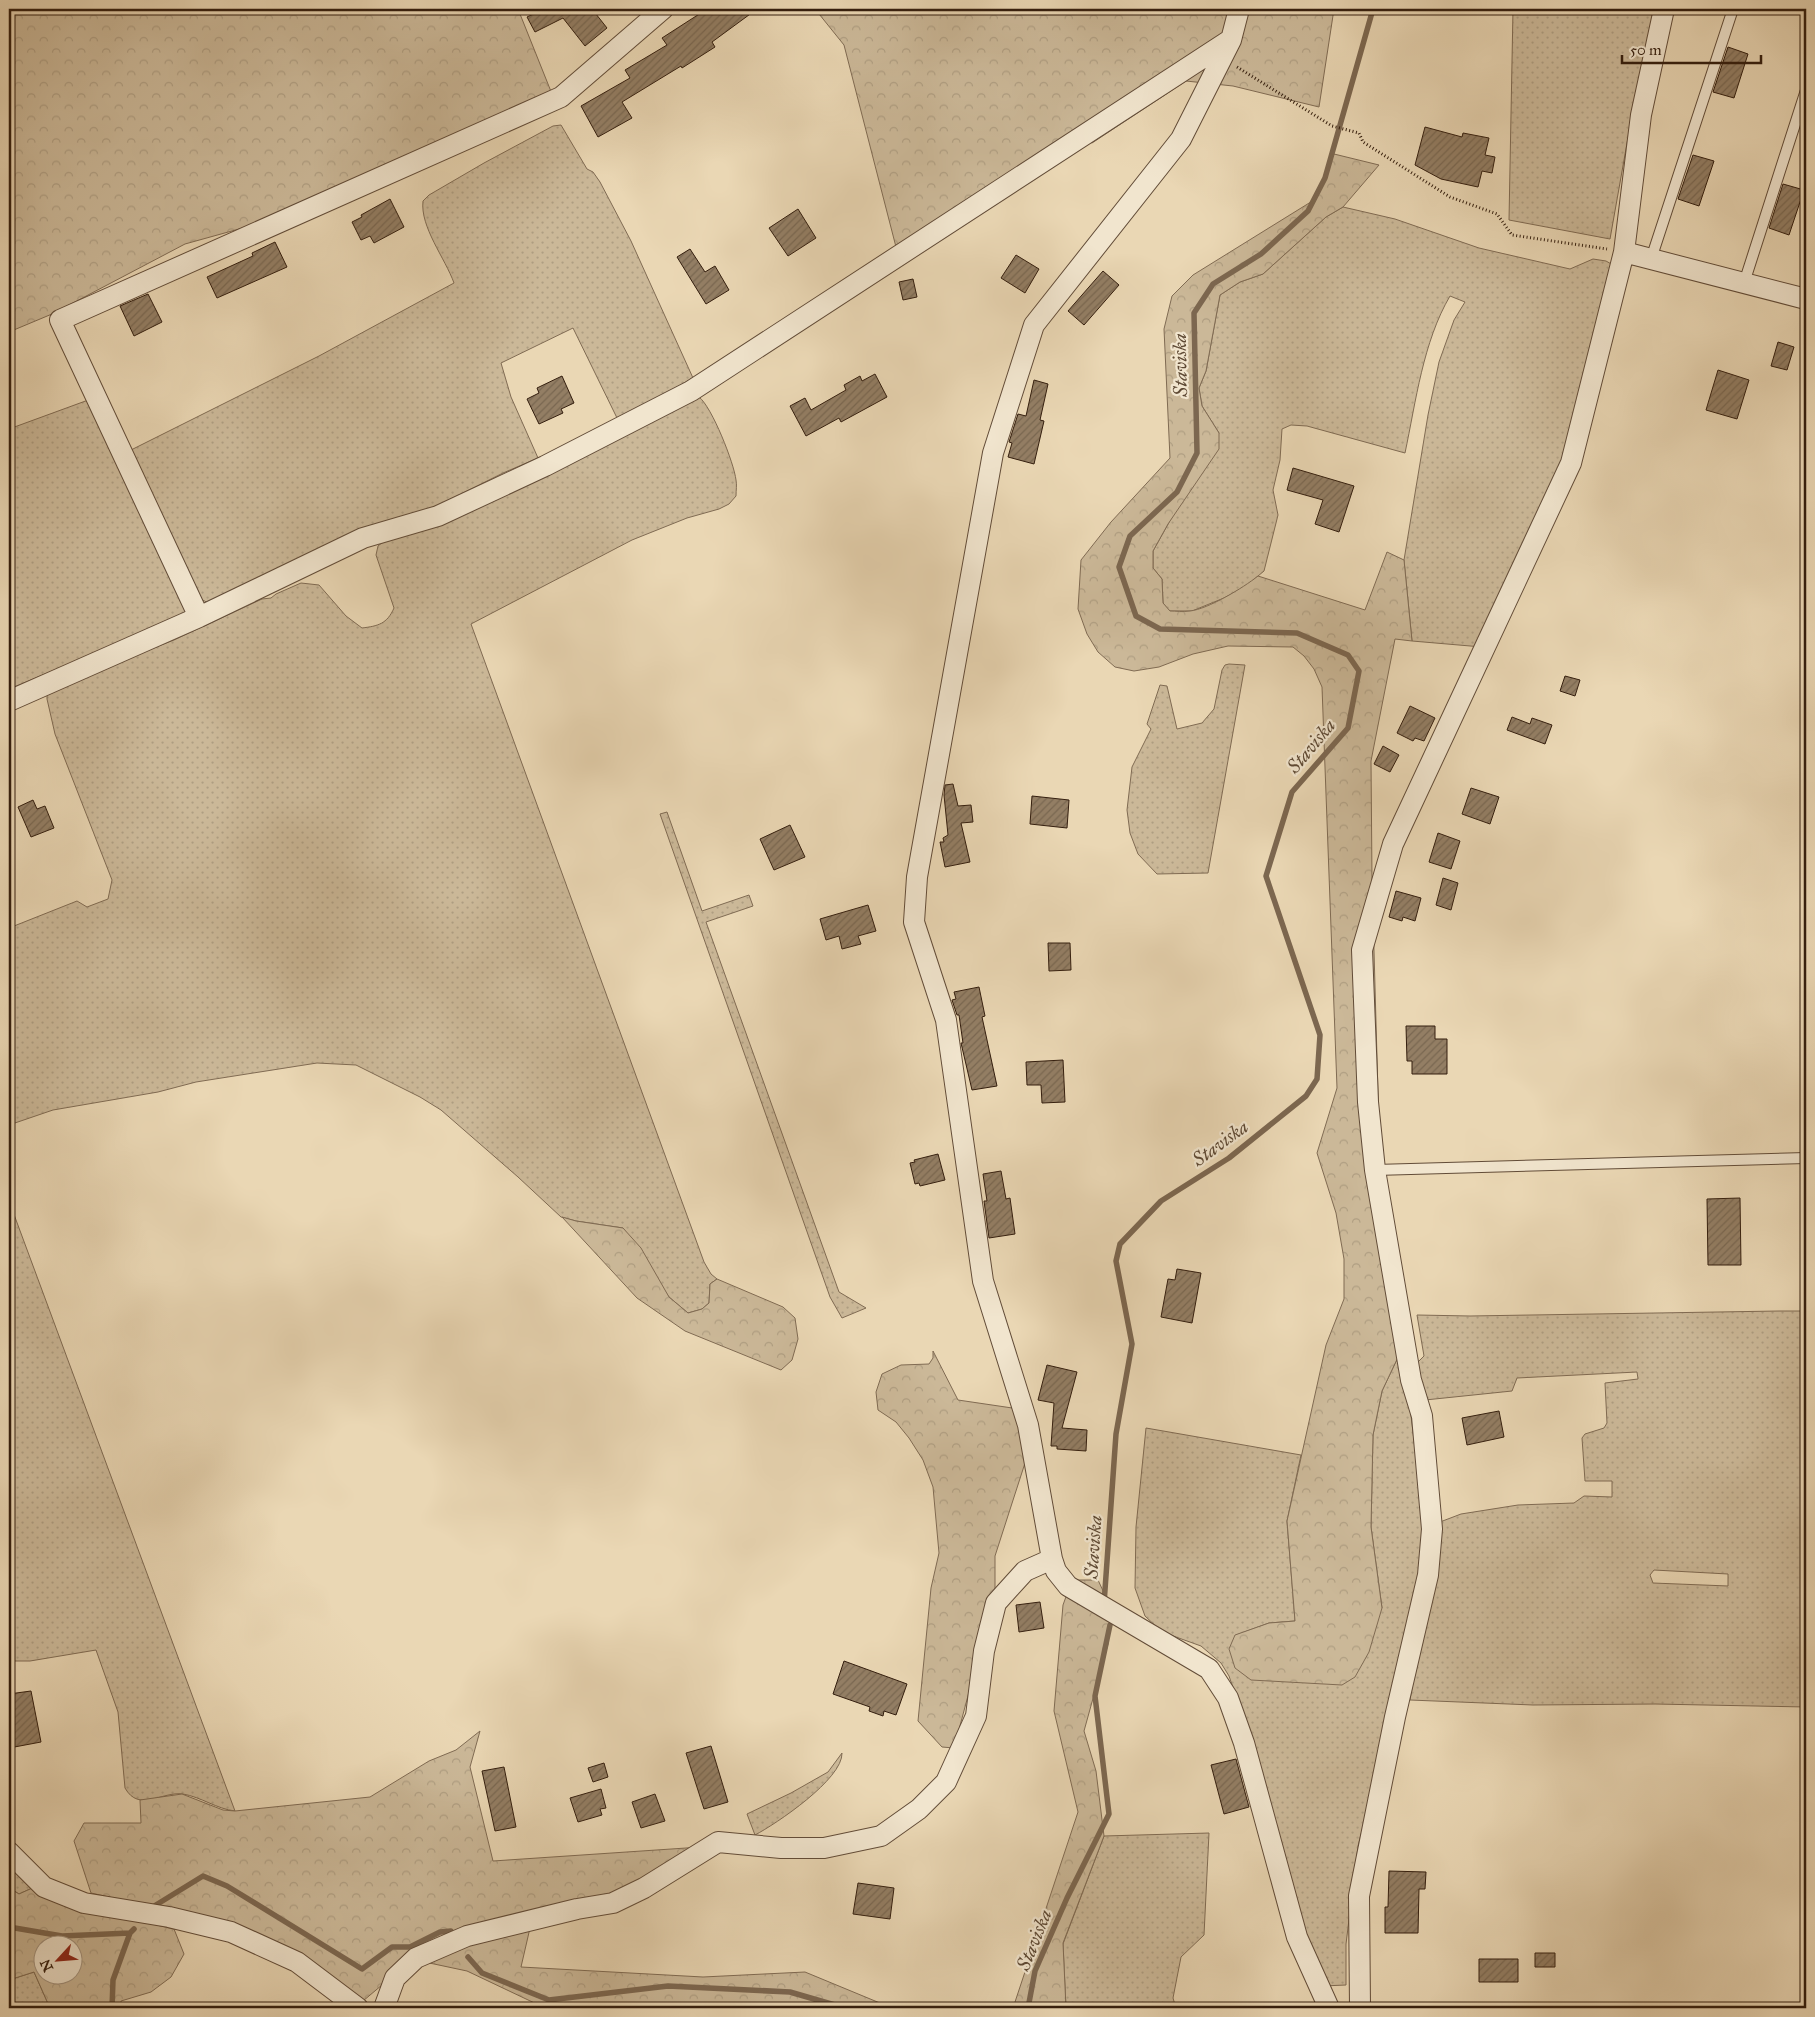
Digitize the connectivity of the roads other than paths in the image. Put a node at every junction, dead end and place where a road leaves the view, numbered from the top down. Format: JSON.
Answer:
{"nodes":[{"id":1,"x":663,"y":9,"type":"edge"},
{"id":2,"x":1239,"y":9,"type":"edge"},
{"id":3,"x":1664,"y":9,"type":"edge"},
{"id":4,"x":1733,"y":9,"type":"edge"},
{"id":5,"x":1226,"y":49,"type":"junction"},
{"id":6,"x":1806,"y":90,"type":"edge"},
{"id":7,"x":1624,"y":252,"type":"junction"},
{"id":8,"x":1652,"y":259,"type":"junction"},
{"id":9,"x":1744,"y":283,"type":"junction"},
{"id":10,"x":1806,"y":299,"type":"edge"},
{"id":11,"x":198,"y":617,"type":"junction"},
{"id":12,"x":9,"y":701,"type":"edge"},
{"id":13,"x":1806,"y":1158,"type":"edge"},
{"id":14,"x":1376,"y":1170,"type":"junction"},
{"id":15,"x":1052,"y":1559,"type":"junction"},
{"id":16,"x":9,"y":1852,"type":"edge"},
{"id":17,"x":358,"y":2008,"type":"edge"},
{"id":18,"x":384,"y":2008,"type":"edge"},
{"id":19,"x":1329,"y":2008,"type":"edge"},
{"id":20,"x":1360,"y":2008,"type":"edge"}],
"edges":[{"from":1,"to":11,"type":"street"},
{"from":2,"to":5,"type":"street"},
{"from":3,"to":7,"type":"street"},
{"from":4,"to":8,"type":"lane"},
{"from":5,"to":11,"type":"street"},
{"from":5,"to":15,"type":"street"},
{"from":6,"to":9,"type":"lane"},
{"from":7,"to":8,"type":"street"},
{"from":7,"to":14,"type":"street"},
{"from":8,"to":9,"type":"street"},
{"from":9,"to":10,"type":"street"},
{"from":11,"to":12,"type":"street"},
{"from":13,"to":14,"type":"lane"},
{"from":14,"to":20,"type":"street"},
{"from":15,"to":18,"type":"street"},
{"from":15,"to":19,"type":"street"},
{"from":16,"to":17,"type":"street"}]}
